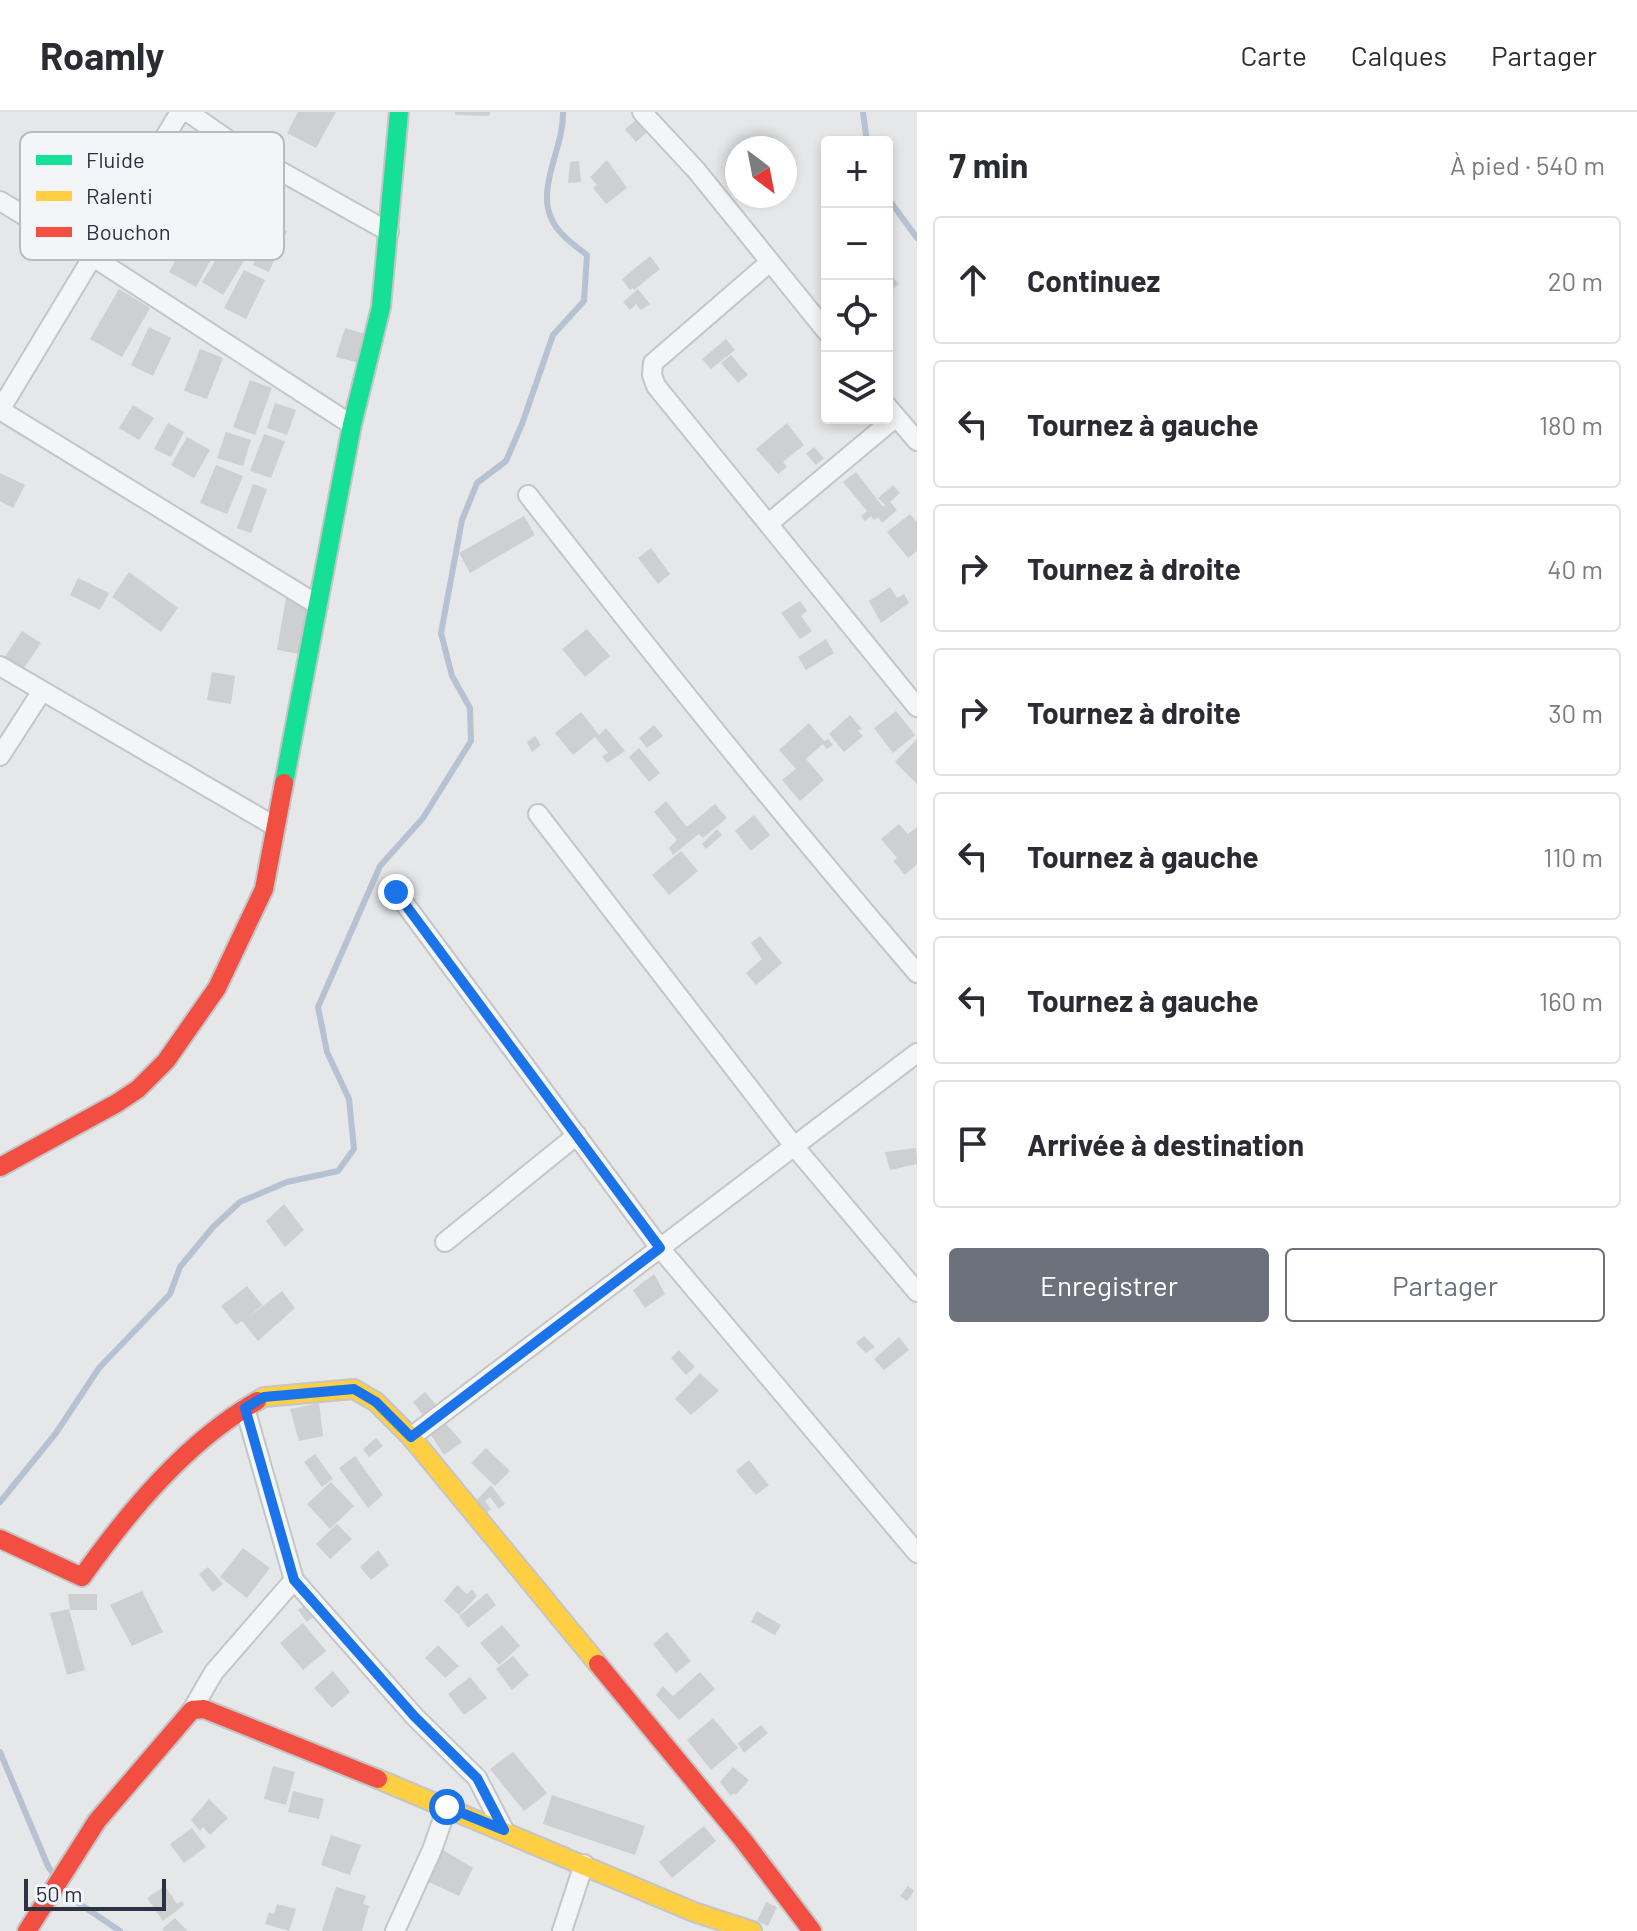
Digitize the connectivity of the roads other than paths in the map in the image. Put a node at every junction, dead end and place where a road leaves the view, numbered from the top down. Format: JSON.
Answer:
{"nodes":[{"id":1,"x":180,"y":112,"type":"edge"},
{"id":2,"x":188,"y":112,"type":"edge"},
{"id":3,"x":399,"y":112,"type":"edge"},
{"id":4,"x":642,"y":112,"type":"edge"},
{"id":5,"x":168,"y":132,"type":"edge"},
{"id":6,"x":217,"y":132,"type":"edge"},
{"id":7,"x":284,"y":173,"type":"edge"},
{"id":8,"x":0,"y":201,"type":"edge"},
{"id":9,"x":20,"y":213,"type":"edge"},
{"id":10,"x":389,"y":232,"type":"junction"},
{"id":11,"x":91,"y":260,"type":"edge"},
{"id":12,"x":98,"y":260,"type":"edge"},
{"id":13,"x":770,"y":262,"type":"junction"},
{"id":14,"x":821,"y":325,"type":"edge"},
{"id":15,"x":0,"y":410,"type":"edge"},
{"id":16,"x":893,"y":412,"type":"edge"},
{"id":17,"x":878,"y":424,"type":"edge"},
{"id":18,"x":352,"y":425,"type":"junction"},
{"id":19,"x":917,"y":441,"type":"edge"},
{"id":20,"x":528,"y":495,"type":"dead end"},
{"id":21,"x":768,"y":524,"type":"junction"},
{"id":22,"x":318,"y":605,"type":"junction"},
{"id":23,"x":0,"y":666,"type":"edge"},
{"id":24,"x":42,"y":691,"type":"junction"},
{"id":25,"x":917,"y":707,"type":"edge"},
{"id":26,"x":0,"y":756,"type":"edge"},
{"id":27,"x":538,"y":814,"type":"dead end"},
{"id":28,"x":276,"y":827,"type":"junction"},
{"id":29,"x":396,"y":892,"type":"dead end"},
{"id":30,"x":917,"y":973,"type":"edge"},
{"id":31,"x":917,"y":1053,"type":"edge"},
{"id":32,"x":577,"y":1135,"type":"junction"},
{"id":33,"x":794,"y":1146,"type":"junction"},
{"id":34,"x":0,"y":1167,"type":"edge"},
{"id":35,"x":445,"y":1242,"type":"dead end"},
{"id":36,"x":660,"y":1248,"type":"junction"},
{"id":37,"x":917,"y":1292,"type":"edge"},
{"id":38,"x":245,"y":1408,"type":"junction"},
{"id":39,"x":411,"y":1437,"type":"junction"},
{"id":40,"x":0,"y":1539,"type":"edge"},
{"id":41,"x":917,"y":1553,"type":"edge"},
{"id":42,"x":294,"y":1580,"type":"junction"},
{"id":43,"x":192,"y":1710,"type":"junction"},
{"id":44,"x":447,"y":1807,"type":"junction"},
{"id":45,"x":504,"y":1830,"type":"junction"},
{"id":46,"x":584,"y":1864,"type":"junction"},
{"id":47,"x":27,"y":1931,"type":"edge"},
{"id":48,"x":395,"y":1931,"type":"edge"},
{"id":49,"x":562,"y":1931,"type":"edge"},
{"id":50,"x":751,"y":1931,"type":"edge"},
{"id":51,"x":812,"y":1931,"type":"edge"}],
"edges":[{"from":1,"to":5,"type":"street"},
{"from":2,"to":6,"type":"street"},
{"from":3,"to":10,"type":"street"},
{"from":4,"to":13,"type":"street"},
{"from":7,"to":10,"type":"street"},
{"from":8,"to":9,"type":"street"},
{"from":10,"to":18,"type":"street"},
{"from":11,"to":15,"type":"street"},
{"from":12,"to":18,"type":"street"},
{"from":13,"to":14,"type":"street"},
{"from":13,"to":21,"type":"street"},
{"from":15,"to":22,"type":"street"},
{"from":16,"to":19,"type":"street"},
{"from":17,"to":21,"type":"street"},
{"from":18,"to":22,"type":"street"},
{"from":20,"to":30,"type":"street"},
{"from":21,"to":25,"type":"street"},
{"from":22,"to":28,"type":"street"},
{"from":23,"to":24,"type":"street"},
{"from":24,"to":26,"type":"street"},
{"from":24,"to":28,"type":"street"},
{"from":27,"to":33,"type":"street"},
{"from":28,"to":34,"type":"street"},
{"from":29,"to":32,"type":"street"},
{"from":31,"to":33,"type":"street"},
{"from":32,"to":35,"type":"street"},
{"from":32,"to":36,"type":"street"},
{"from":33,"to":36,"type":"street"},
{"from":33,"to":37,"type":"street"},
{"from":36,"to":39,"type":"street"},
{"from":36,"to":41,"type":"street"},
{"from":38,"to":39,"type":"street"},
{"from":38,"to":40,"type":"street"},
{"from":38,"to":42,"type":"street"},
{"from":39,"to":51,"type":"street"},
{"from":42,"to":43,"type":"street"},
{"from":42,"to":45,"type":"street"},
{"from":43,"to":44,"type":"street"},
{"from":43,"to":47,"type":"street"},
{"from":44,"to":45,"type":"street"},
{"from":44,"to":48,"type":"street"},
{"from":45,"to":46,"type":"street"},
{"from":46,"to":49,"type":"street"},
{"from":46,"to":50,"type":"street"}]}
